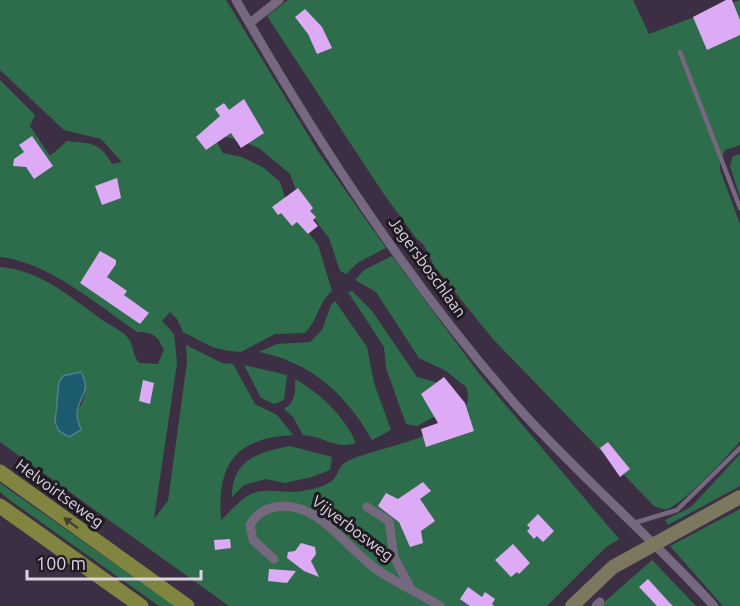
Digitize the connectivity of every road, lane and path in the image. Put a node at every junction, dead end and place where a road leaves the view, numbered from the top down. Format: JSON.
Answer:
{"nodes":[{"id":1,"x":236,"y":0,"type":"edge"},
{"id":2,"x":279,"y":0,"type":"edge"},
{"id":3,"x":249,"y":23,"type":"junction"},
{"id":4,"x":680,"y":52,"type":"dead end"},
{"id":5,"x":740,"y":208,"type":"edge"},
{"id":6,"x":740,"y":448,"type":"edge"},
{"id":7,"x":0,"y":472,"type":"edge"},
{"id":8,"x":740,"y":497,"type":"edge"},
{"id":9,"x":0,"y":506,"type":"edge"},
{"id":10,"x":367,"y":507,"type":"dead end"},
{"id":11,"x":631,"y":524,"type":"junction"},
{"id":12,"x":653,"y":543,"type":"junction"},
{"id":13,"x":274,"y":559,"type":"dead end"},
{"id":14,"x":412,"y":589,"type":"junction"},
{"id":15,"x":141,"y":606,"type":"edge"},
{"id":16,"x":187,"y":606,"type":"edge"},
{"id":17,"x":440,"y":606,"type":"edge"},
{"id":18,"x":572,"y":606,"type":"edge"},
{"id":19,"x":714,"y":606,"type":"edge"}],
"edges":[{"from":1,"to":3,"type":"street","name":"Jagersboschlaan"},
{"from":2,"to":3,"type":"street"},
{"from":3,"to":11,"type":"street","name":"Jagersboschlaan"},
{"from":4,"to":5,"type":"lane"},
{"from":6,"to":11,"type":"lane"},
{"from":16,"to":7,"type":"main road","name":"Helvoirtseweg","one_way":true},
{"from":8,"to":12,"type":"main road"},
{"from":9,"to":15,"type":"main road"},
{"from":10,"to":14,"type":"street","name":"Vijverbosweg"},
{"from":11,"to":12,"type":"street","name":"Jagersboschlaan"},
{"from":12,"to":18,"type":"main road"},
{"from":12,"to":19,"type":"street","name":"Jagersboschlaan"},
{"from":13,"to":14,"type":"street","name":"Vijverbosweg"},
{"from":14,"to":17,"type":"street","name":"Vijverbosweg"}]}
